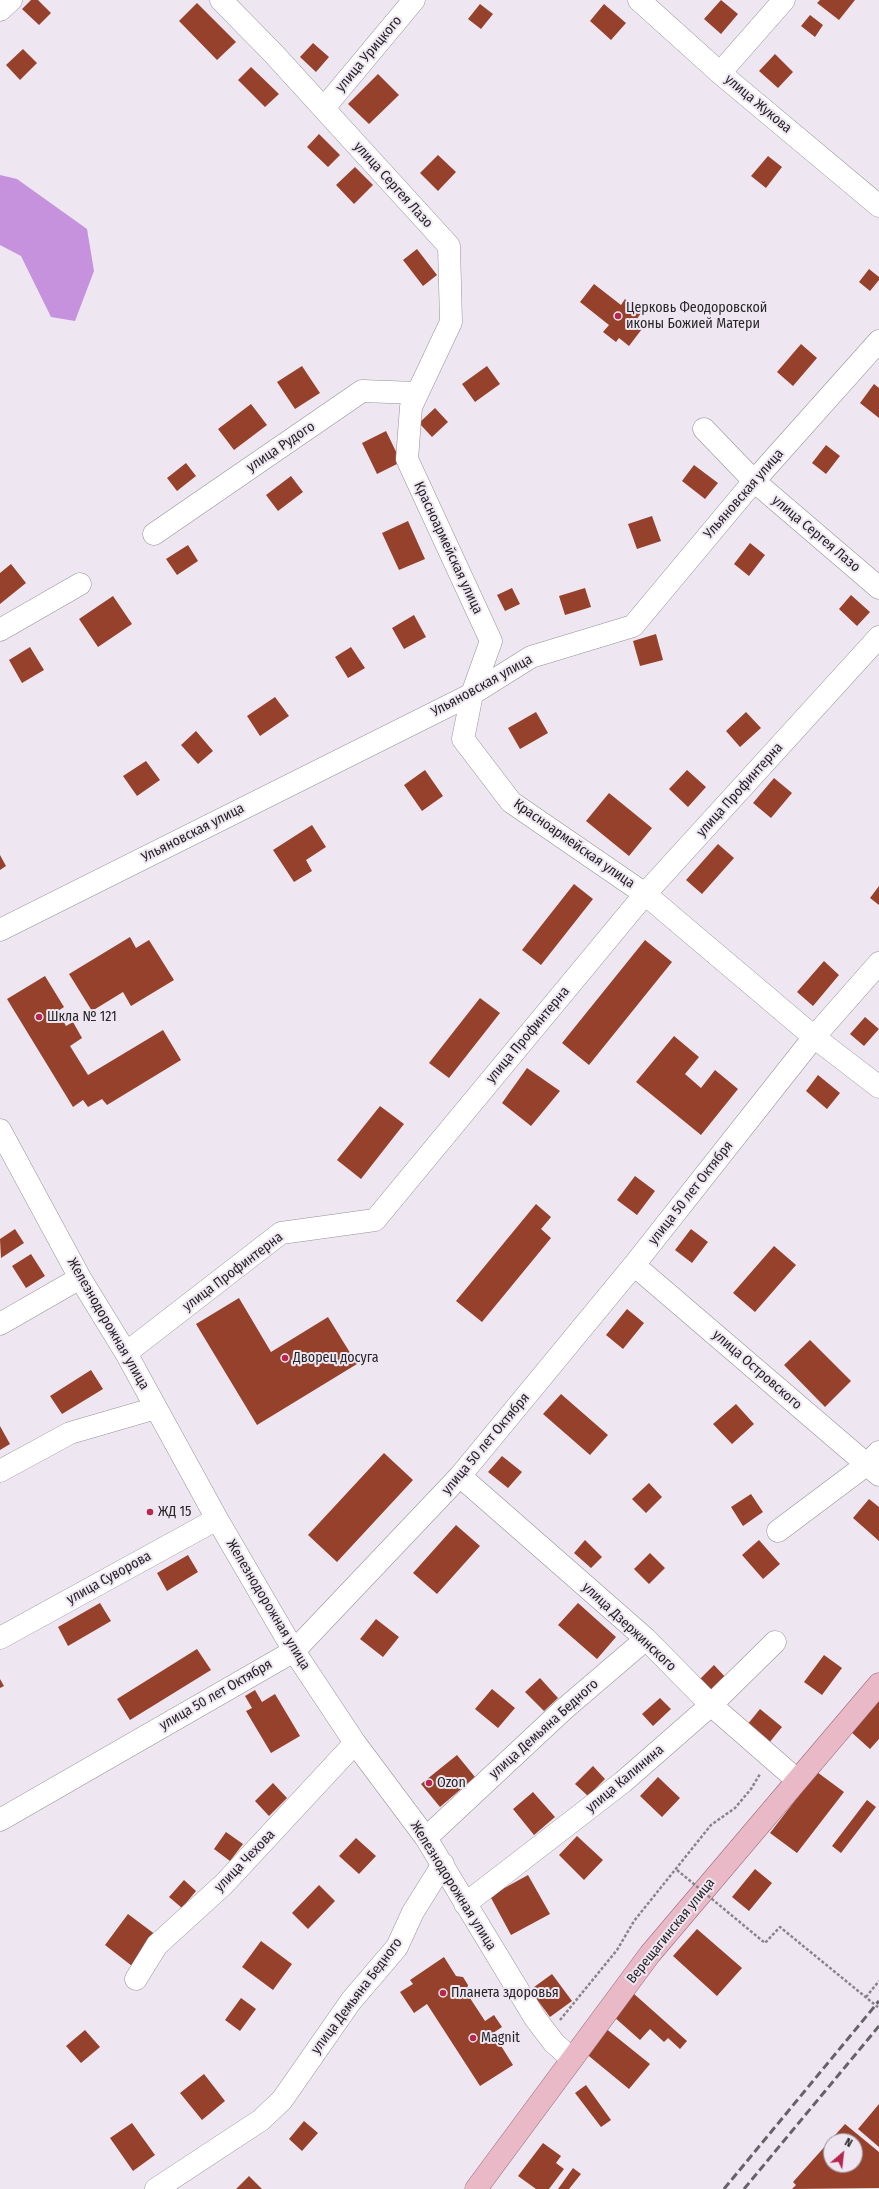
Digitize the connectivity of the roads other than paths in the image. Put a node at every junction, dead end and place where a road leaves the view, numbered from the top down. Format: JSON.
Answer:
{"nodes":[{"id":1,"x":12,"y":0,"type":"edge"},
{"id":2,"x":221,"y":0,"type":"edge"},
{"id":3,"x":414,"y":0,"type":"edge"},
{"id":4,"x":639,"y":0,"type":"edge"},
{"id":5,"x":784,"y":0,"type":"edge"},
{"id":6,"x":0,"y":10,"type":"edge"},
{"id":7,"x":720,"y":73,"type":"junction"},
{"id":8,"x":324,"y":108,"type":"junction"},
{"id":9,"x":879,"y":206,"type":"edge"},
{"id":10,"x":879,"y":341,"type":"edge"},
{"id":11,"x":414,"y":400,"type":"junction"},
{"id":12,"x":704,"y":429,"type":"dead end"},
{"id":13,"x":754,"y":481,"type":"junction"},
{"id":14,"x":154,"y":534,"type":"dead end"},
{"id":15,"x":80,"y":584,"type":"dead end"},
{"id":16,"x":879,"y":588,"type":"edge"},
{"id":17,"x":0,"y":630,"type":"edge"},
{"id":18,"x":879,"y":637,"type":"edge"},
{"id":19,"x":472,"y":694,"type":"junction"},
{"id":20,"x":645,"y":894,"type":"junction"},
{"id":21,"x":0,"y":930,"type":"edge"},
{"id":22,"x":879,"y":963,"type":"edge"},
{"id":23,"x":814,"y":1037,"type":"junction"},
{"id":24,"x":879,"y":1086,"type":"edge"},
{"id":25,"x":0,"y":1130,"type":"edge"},
{"id":26,"x":634,"y":1265,"type":"junction"},
{"id":27,"x":80,"y":1278,"type":"junction"},
{"id":28,"x":0,"y":1324,"type":"edge"},
{"id":29,"x":126,"y":1352,"type":"junction"},
{"id":30,"x":156,"y":1408,"type":"junction"},
{"id":31,"x":875,"y":1464,"type":"edge"},
{"id":32,"x":0,"y":1471,"type":"edge"},
{"id":33,"x":460,"y":1476,"type":"junction"},
{"id":34,"x":217,"y":1519,"type":"junction"},
{"id":35,"x":778,"y":1531,"type":"dead end"},
{"id":36,"x":0,"y":1638,"type":"edge"},
{"id":37,"x":646,"y":1639,"type":"junction"},
{"id":38,"x":775,"y":1642,"type":"dead end"},
{"id":39,"x":294,"y":1651,"type":"junction"},
{"id":40,"x":879,"y":1684,"type":"edge"},
{"id":41,"x":711,"y":1705,"type":"junction"},
{"id":42,"x":355,"y":1743,"type":"junction"},
{"id":43,"x":797,"y":1780,"type":"junction"},
{"id":44,"x":0,"y":1820,"type":"edge"},
{"id":45,"x":426,"y":1838,"type":"junction"},
{"id":46,"x":443,"y":1864,"type":"junction"},
{"id":47,"x":466,"y":1904,"type":"junction"},
{"id":48,"x":136,"y":1979,"type":"dead end"},
{"id":49,"x":571,"y":2058,"type":"junction"},
{"id":50,"x":156,"y":2189,"type":"edge"},
{"id":51,"x":476,"y":2189,"type":"edge"}],
"edges":[{"from":1,"to":6,"type":"street"},
{"from":2,"to":8,"type":"street","name":"улица Сергея Лазо"},
{"from":3,"to":8,"type":"street","name":"улица Урицкого"},
{"from":4,"to":7,"type":"street","name":"улица Жукова"},
{"from":5,"to":7,"type":"street"},
{"from":7,"to":9,"type":"street","name":"улица Жукова"},
{"from":8,"to":11,"type":"street","name":"улица Сергея Лазо"},
{"from":10,"to":13,"type":"street","name":"Ульяновская улица"},
{"from":11,"to":14,"type":"street","name":"улица Рудого"},
{"from":11,"to":19,"type":"street","name":"Красноармейская улица"},
{"from":12,"to":13,"type":"street","name":"улица Сергея Лазо"},
{"from":13,"to":16,"type":"street","name":"улица Сергея Лазо"},
{"from":13,"to":19,"type":"street","name":"Ульяновская улица"},
{"from":15,"to":17,"type":"street"},
{"from":18,"to":20,"type":"street","name":"улица Профинтерна"},
{"from":19,"to":20,"type":"street","name":"Красноармейская улица"},
{"from":19,"to":21,"type":"street","name":"Ульяновская улица"},
{"from":20,"to":23,"type":"street","name":"Красноармейская улица"},
{"from":20,"to":29,"type":"street","name":"улица Профинтерна"},
{"from":22,"to":23,"type":"street","name":"улица 50 лет Октября"},
{"from":23,"to":24,"type":"street","name":"Красноармейская улица"},
{"from":23,"to":26,"type":"street","name":"улица 50 лет Октября"},
{"from":25,"to":27,"type":"street","name":"Железнодорожная улица"},
{"from":26,"to":31,"type":"street","name":"улица Островского"},
{"from":26,"to":33,"type":"street","name":"улица 50 лет Октября"},
{"from":27,"to":28,"type":"street"},
{"from":27,"to":29,"type":"street","name":"Железнодорожная улица"},
{"from":29,"to":30,"type":"street","name":"Железнодорожная улица"},
{"from":30,"to":32,"type":"street"},
{"from":30,"to":34,"type":"street","name":"Железнодорожная улица"},
{"from":31,"to":35,"type":"street"},
{"from":33,"to":37,"type":"street","name":"улица Дзержинского"},
{"from":33,"to":39,"type":"street","name":"улица 50 лет Октября"},
{"from":34,"to":36,"type":"street","name":"улица Суворова"},
{"from":34,"to":39,"type":"street","name":"Железнодорожная улица"},
{"from":37,"to":41,"type":"street","name":"улица Дзержинского"},
{"from":37,"to":45,"type":"street","name":"улица Демьяна Бедного"},
{"from":38,"to":41,"type":"street","name":"улица Калинина"},
{"from":39,"to":42,"type":"street","name":"Железнодорожная улица"},
{"from":39,"to":44,"type":"street","name":"улица 50 лет Октября"},
{"from":40,"to":43,"type":"main road","name":"Верещагинская улица"},
{"from":41,"to":43,"type":"street","name":"улица Дзержинского"},
{"from":41,"to":47,"type":"street","name":"улица Калинина"},
{"from":42,"to":45,"type":"street","name":"Железнодорожная улица"},
{"from":42,"to":48,"type":"street","name":"улица Чехова"},
{"from":43,"to":49,"type":"main road","name":"Верещагинская улица"},
{"from":45,"to":46,"type":"street","name":"Железнодорожная улица"},
{"from":46,"to":47,"type":"street","name":"Железнодорожная улица"},
{"from":46,"to":50,"type":"street","name":"улица Демьяна Бедного"},
{"from":47,"to":49,"type":"street","name":"Железнодорожная улица"},
{"from":49,"to":51,"type":"main road","name":"Верещагинская улица"}]}
